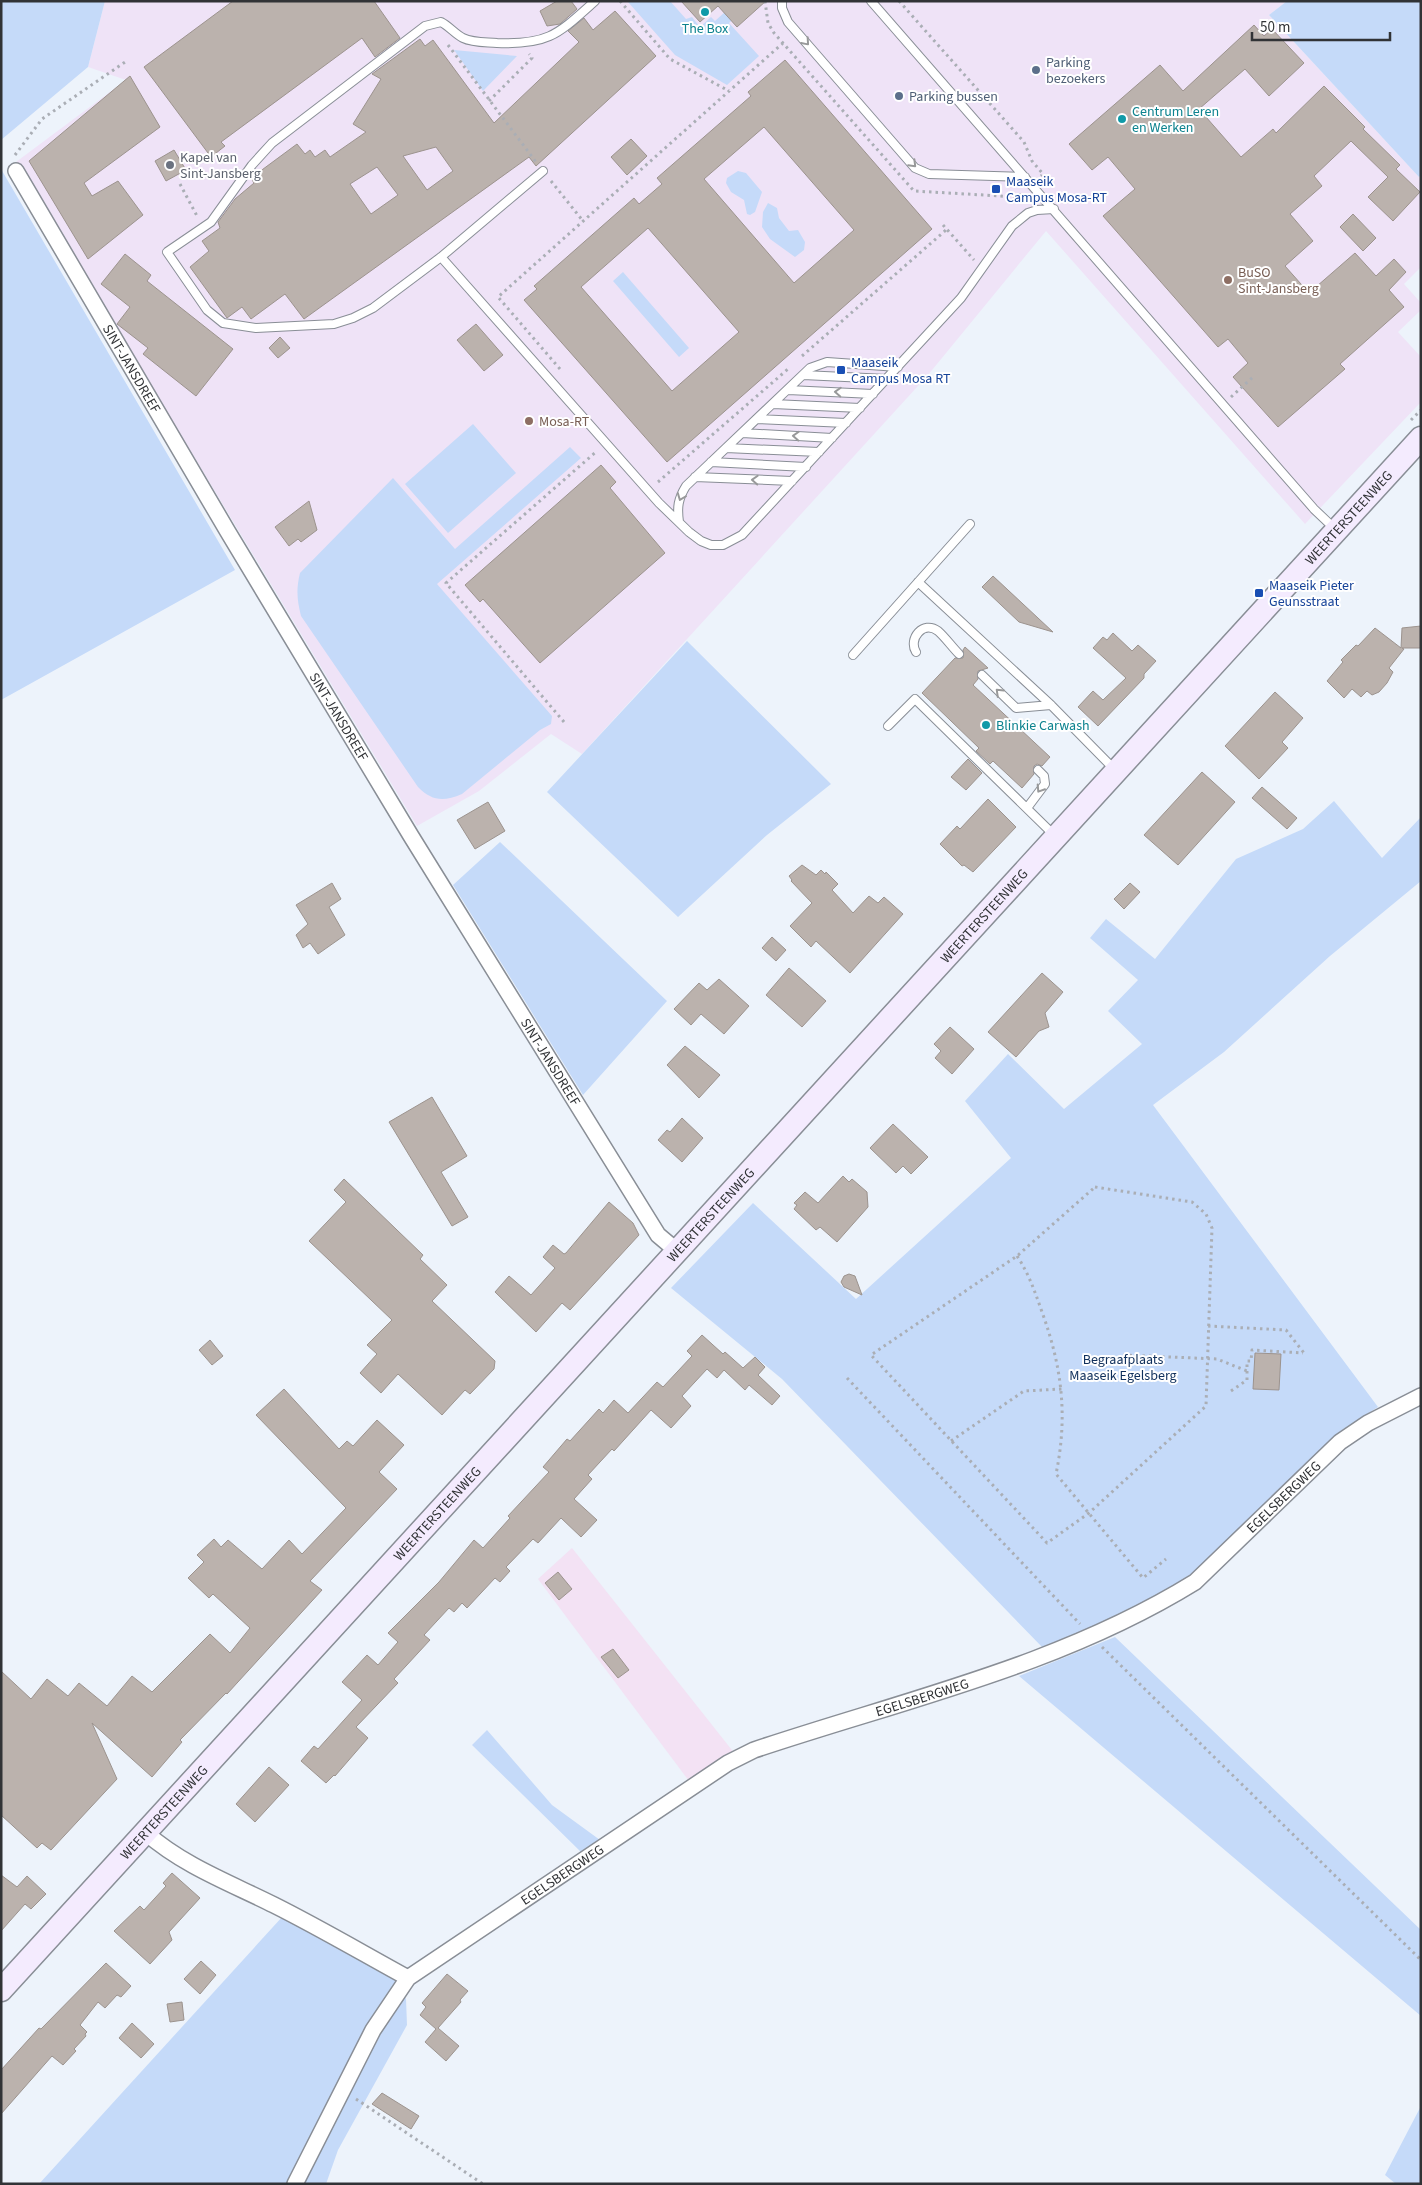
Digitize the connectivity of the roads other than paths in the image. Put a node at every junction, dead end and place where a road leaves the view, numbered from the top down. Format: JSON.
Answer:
{"nodes":[{"id":1,"x":595,"y":1,"type":"edge"},
{"id":2,"x":782,"y":1,"type":"edge"},
{"id":3,"x":870,"y":1,"type":"edge"},
{"id":4,"x":16,"y":171,"type":"road end"},
{"id":5,"x":543,"y":171,"type":"road end"},
{"id":6,"x":1025,"y":177,"type":"junction"},
{"id":7,"x":1054,"y":209,"type":"junction"},
{"id":8,"x":441,"y":257,"type":"junction"},
{"id":9,"x":898,"y":366,"type":"junction"},
{"id":10,"x":803,"y":375,"type":"junction"},
{"id":11,"x":887,"y":379,"type":"junction"},
{"id":12,"x":788,"y":390,"type":"junction"},
{"id":13,"x":873,"y":394,"type":"junction"},
{"id":14,"x":772,"y":404,"type":"junction"},
{"id":15,"x":860,"y":408,"type":"junction"},
{"id":16,"x":757,"y":419,"type":"junction"},
{"id":17,"x":846,"y":423,"type":"junction"},
{"id":18,"x":742,"y":433,"type":"junction"},
{"id":19,"x":832,"y":438,"type":"junction"},
{"id":20,"x":1421,"y":438,"type":"edge"},
{"id":21,"x":726,"y":448,"type":"junction"},
{"id":22,"x":819,"y":452,"type":"junction"},
{"id":23,"x":711,"y":462,"type":"junction"},
{"id":24,"x":806,"y":467,"type":"junction"},
{"id":25,"x":695,"y":477,"type":"junction"},
{"id":26,"x":792,"y":482,"type":"junction"},
{"id":27,"x":679,"y":522,"type":"junction"},
{"id":28,"x":970,"y":524,"type":"dead end"},
{"id":29,"x":1336,"y":530,"type":"junction"},
{"id":30,"x":918,"y":582,"type":"junction"},
{"id":31,"x":916,"y":652,"type":"dead end"},
{"id":32,"x":959,"y":654,"type":"dead end"},
{"id":33,"x":853,"y":655,"type":"dead end"},
{"id":34,"x":982,"y":675,"type":"dead end"},
{"id":35,"x":1051,"y":705,"type":"junction"},
{"id":36,"x":888,"y":726,"type":"dead end"},
{"id":37,"x":1038,"y":770,"type":"dead end"},
{"id":38,"x":1117,"y":772,"type":"junction"},
{"id":39,"x":1027,"y":808,"type":"junction"},
{"id":40,"x":1057,"y":838,"type":"junction"},
{"id":41,"x":677,"y":1251,"type":"junction"},
{"id":42,"x":1421,"y":1396,"type":"edge"},
{"id":43,"x":146,"y":1833,"type":"junction"},
{"id":44,"x":408,"y":1978,"type":"junction"},
{"id":45,"x":1,"y":1990,"type":"edge"},
{"id":46,"x":295,"y":2184,"type":"edge"}],
"edges":[{"from":1,"to":8,"type":"lane"},
{"from":2,"to":6,"type":"lane","one_way":true},
{"from":3,"to":6,"type":"lane"},
{"from":4,"to":41,"type":"street","name":"SINT-JANSDREEF"},
{"from":5,"to":8,"type":"lane"},
{"from":6,"to":7,"type":"lane"},
{"from":7,"to":9,"type":"lane"},
{"from":7,"to":29,"type":"lane"},
{"from":8,"to":27,"type":"lane"},
{"from":9,"to":10,"type":"lane"},
{"from":9,"to":11,"type":"lane"},
{"from":10,"to":11,"type":"lane"},
{"from":10,"to":12,"type":"lane"},
{"from":11,"to":13,"type":"lane"},
{"from":13,"to":12,"type":"lane","one_way":true},
{"from":12,"to":14,"type":"lane"},
{"from":13,"to":15,"type":"lane"},
{"from":14,"to":15,"type":"lane"},
{"from":14,"to":16,"type":"lane"},
{"from":15,"to":17,"type":"lane"},
{"from":16,"to":17,"type":"lane"},
{"from":16,"to":18,"type":"lane"},
{"from":17,"to":19,"type":"lane"},
{"from":19,"to":18,"type":"lane","one_way":true},
{"from":18,"to":21,"type":"lane"},
{"from":19,"to":22,"type":"lane"},
{"from":20,"to":29,"type":"main road","name":"WEERTERSTEENWEG"},
{"from":21,"to":22,"type":"lane"},
{"from":21,"to":23,"type":"lane"},
{"from":22,"to":24,"type":"lane"},
{"from":23,"to":24,"type":"lane"},
{"from":23,"to":25,"type":"lane"},
{"from":24,"to":26,"type":"lane"},
{"from":26,"to":25,"type":"lane","one_way":true},
{"from":25,"to":27,"type":"lane","one_way":true},
{"from":26,"to":27,"type":"lane"},
{"from":28,"to":30,"type":"lane"},
{"from":29,"to":38,"type":"main road","name":"WEERTERSTEENWEG"},
{"from":30,"to":33,"type":"lane"},
{"from":30,"to":35,"type":"lane"},
{"from":31,"to":32,"type":"lane"},
{"from":35,"to":34,"type":"lane","one_way":true},
{"from":35,"to":38,"type":"lane"},
{"from":36,"to":39,"type":"lane"},
{"from":37,"to":39,"type":"lane","one_way":true},
{"from":38,"to":40,"type":"main road","name":"WEERTERSTEENWEG"},
{"from":39,"to":40,"type":"lane"},
{"from":40,"to":41,"type":"main road","name":"WEERTERSTEENWEG"},
{"from":41,"to":43,"type":"main road","name":"WEERTERSTEENWEG"},
{"from":42,"to":44,"type":"street","name":"EGELSBERGWEG"},
{"from":43,"to":44,"type":"street"},
{"from":43,"to":45,"type":"main road","name":"WEERTERSTEENWEG"},
{"from":44,"to":46,"type":"street","name":"EGELSBERGWEG"}]}
